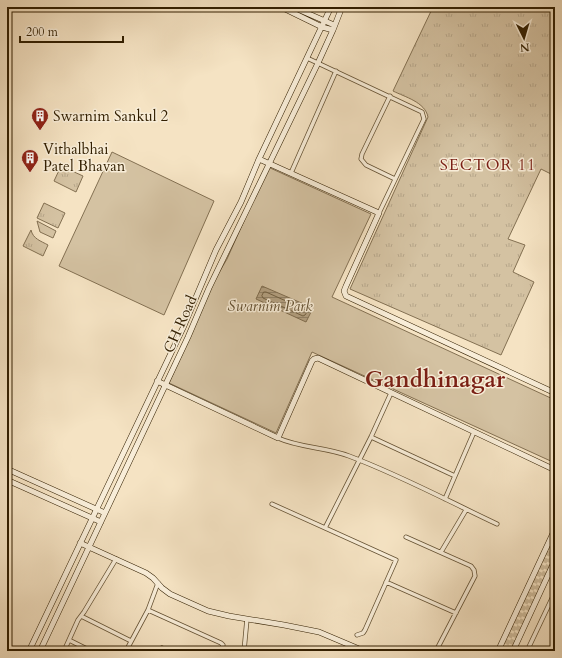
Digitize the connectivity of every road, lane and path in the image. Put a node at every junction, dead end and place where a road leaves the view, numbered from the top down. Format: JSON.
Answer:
{"nodes":[{"id":1,"x":281,"y":7,"type":"edge"},
{"id":2,"x":293,"y":7,"type":"edge"},
{"id":3,"x":331,"y":7,"type":"edge"},
{"id":4,"x":342,"y":7,"type":"edge"},
{"id":5,"x":323,"y":24,"type":"junction"},
{"id":6,"x":334,"y":28,"type":"junction"},
{"id":7,"x":307,"y":58,"type":"junction"},
{"id":8,"x":318,"y":63,"type":"junction"},
{"id":9,"x":336,"y":71,"type":"junction"},
{"id":10,"x":390,"y":96,"type":"junction"},
{"id":11,"x":260,"y":158,"type":"junction"},
{"id":12,"x":270,"y":163,"type":"junction"},
{"id":13,"x":291,"y":173,"type":"junction"},
{"id":14,"x":395,"y":179,"type":"junction"},
{"id":15,"x":379,"y":213,"type":"junction"},
{"id":16,"x":157,"y":381,"type":"junction"},
{"id":17,"x":165,"y":384,"type":"junction"},
{"id":18,"x":391,"y":393,"type":"junction"},
{"id":19,"x":555,"y":393,"type":"edge"},
{"id":20,"x":474,"y":432,"type":"junction"},
{"id":21,"x":371,"y":437,"type":"junction"},
{"id":22,"x":278,"y":438,"type":"junction"},
{"id":23,"x":360,"y":460,"type":"junction"},
{"id":24,"x":7,"y":469,"type":"edge"},
{"id":25,"x":555,"y":470,"type":"edge"},
{"id":26,"x":455,"y":476,"type":"junction"},
{"id":27,"x":7,"y":480,"type":"edge"},
{"id":28,"x":445,"y":499,"type":"junction"},
{"id":29,"x":272,"y":504,"type":"dead end"},
{"id":30,"x":96,"y":510,"type":"junction"},
{"id":31,"x":466,"y":510,"type":"junction"},
{"id":32,"x":105,"y":513,"type":"junction"},
{"id":33,"x":92,"y":518,"type":"junction"},
{"id":34,"x":101,"y":522,"type":"junction"},
{"id":35,"x":497,"y":524,"type":"dead end"},
{"id":36,"x":325,"y":528,"type":"junction"},
{"id":37,"x":555,"y":529,"type":"edge"},
{"id":38,"x":406,"y":537,"type":"dead end"},
{"id":39,"x":80,"y":543,"type":"junction"},
{"id":40,"x":89,"y":547,"type":"junction"},
{"id":41,"x":441,"y":552,"type":"junction"},
{"id":42,"x":116,"y":559,"type":"junction"},
{"id":43,"x":555,"y":560,"type":"edge"},
{"id":44,"x":386,"y":582,"type":"junction"},
{"id":45,"x":158,"y":583,"type":"junction"},
{"id":46,"x":555,"y":592,"type":"edge"},
{"id":47,"x":148,"y":610,"type":"junction"},
{"id":48,"x":456,"y":613,"type":"junction"},
{"id":49,"x":81,"y":616,"type":"junction"},
{"id":50,"x":247,"y":619,"type":"junction"},
{"id":51,"x":358,"y":635,"type":"dead end"},
{"id":52,"x":69,"y":640,"type":"junction"},
{"id":53,"x":131,"y":641,"type":"junction"},
{"id":54,"x":162,"y":648,"type":"dead end"},
{"id":55,"x":29,"y":651,"type":"edge"},
{"id":56,"x":40,"y":651,"type":"edge"},
{"id":57,"x":64,"y":651,"type":"edge"},
{"id":58,"x":91,"y":651,"type":"edge"},
{"id":59,"x":126,"y":651,"type":"edge"},
{"id":60,"x":166,"y":651,"type":"edge"},
{"id":61,"x":218,"y":651,"type":"edge"},
{"id":62,"x":244,"y":651,"type":"edge"},
{"id":63,"x":364,"y":651,"type":"edge"},
{"id":64,"x":436,"y":651,"type":"edge"},
{"id":65,"x":498,"y":651,"type":"edge"},
{"id":66,"x":513,"y":651,"type":"edge"},
{"id":67,"x":527,"y":651,"type":"edge"}],
"edges":[{"from":1,"to":5,"type":"street"},
{"from":2,"to":5,"type":"street"},
{"from":3,"to":5,"type":"street","name":"CH Road"},
{"from":4,"to":6,"type":"street","name":"CH Road"},
{"from":5,"to":6,"type":"street"},
{"from":5,"to":7,"type":"street","name":"CH Road"},
{"from":6,"to":8,"type":"street","name":"CH Road"},
{"from":7,"to":8,"type":"street"},
{"from":7,"to":11,"type":"street","name":"CH Road"},
{"from":8,"to":9,"type":"street"},
{"from":8,"to":12,"type":"street","name":"CH Road"},
{"from":9,"to":10,"type":"street"},
{"from":9,"to":13,"type":"street"},
{"from":10,"to":14,"type":"street"},
{"from":10,"to":14,"type":"street"},
{"from":11,"to":12,"type":"street"},
{"from":11,"to":16,"type":"street","name":"CH Road"},
{"from":12,"to":13,"type":"street"},
{"from":12,"to":17,"type":"street","name":"CH Road"},
{"from":13,"to":15,"type":"street"},
{"from":14,"to":15,"type":"street"},
{"from":15,"to":19,"type":"street"},
{"from":16,"to":17,"type":"street"},
{"from":16,"to":30,"type":"street","name":"CH Road"},
{"from":17,"to":22,"type":"street"},
{"from":17,"to":32,"type":"street","name":"CH Road"},
{"from":18,"to":20,"type":"street"},
{"from":18,"to":21,"type":"street"},
{"from":18,"to":22,"type":"street"},
{"from":20,"to":25,"type":"street"},
{"from":20,"to":26,"type":"street"},
{"from":21,"to":23,"type":"street"},
{"from":21,"to":26,"type":"street"},
{"from":22,"to":23,"type":"street"},
{"from":23,"to":28,"type":"street"},
{"from":23,"to":36,"type":"street"},
{"from":24,"to":30,"type":"street"},
{"from":26,"to":28,"type":"street"},
{"from":27,"to":33,"type":"street"},
{"from":28,"to":31,"type":"street"},
{"from":29,"to":36,"type":"street"},
{"from":30,"to":32,"type":"street"},
{"from":30,"to":33,"type":"street","name":"CH Road"},
{"from":31,"to":35,"type":"street"},
{"from":31,"to":41,"type":"street"},
{"from":32,"to":34,"type":"street","name":"CH Road"},
{"from":33,"to":34,"type":"street"},
{"from":33,"to":39,"type":"street","name":"CH Road"},
{"from":34,"to":40,"type":"street","name":"CH Road"},
{"from":36,"to":44,"type":"street"},
{"from":37,"to":65,"type":"street"},
{"from":38,"to":41,"type":"street"},
{"from":39,"to":40,"type":"street"},
{"from":39,"to":55,"type":"street","name":"CH Road"},
{"from":40,"to":42,"type":"street"},
{"from":40,"to":56,"type":"street","name":"CH Road"},
{"from":41,"to":48,"type":"street"},
{"from":42,"to":45,"type":"street"},
{"from":42,"to":49,"type":"street"},
{"from":43,"to":66,"type":"street"},
{"from":44,"to":48,"type":"street"},
{"from":44,"to":51,"type":"street"},
{"from":45,"to":47,"type":"street"},
{"from":45,"to":50,"type":"street"},
{"from":46,"to":67,"type":"street"},
{"from":47,"to":53,"type":"street"},
{"from":47,"to":61,"type":"street"},
{"from":48,"to":64,"type":"street"},
{"from":49,"to":52,"type":"street"},
{"from":49,"to":53,"type":"street"},
{"from":50,"to":62,"type":"street"},
{"from":50,"to":63,"type":"street"},
{"from":52,"to":57,"type":"street"},
{"from":52,"to":58,"type":"street"},
{"from":53,"to":59,"type":"street"},
{"from":54,"to":60,"type":"street"}]}
